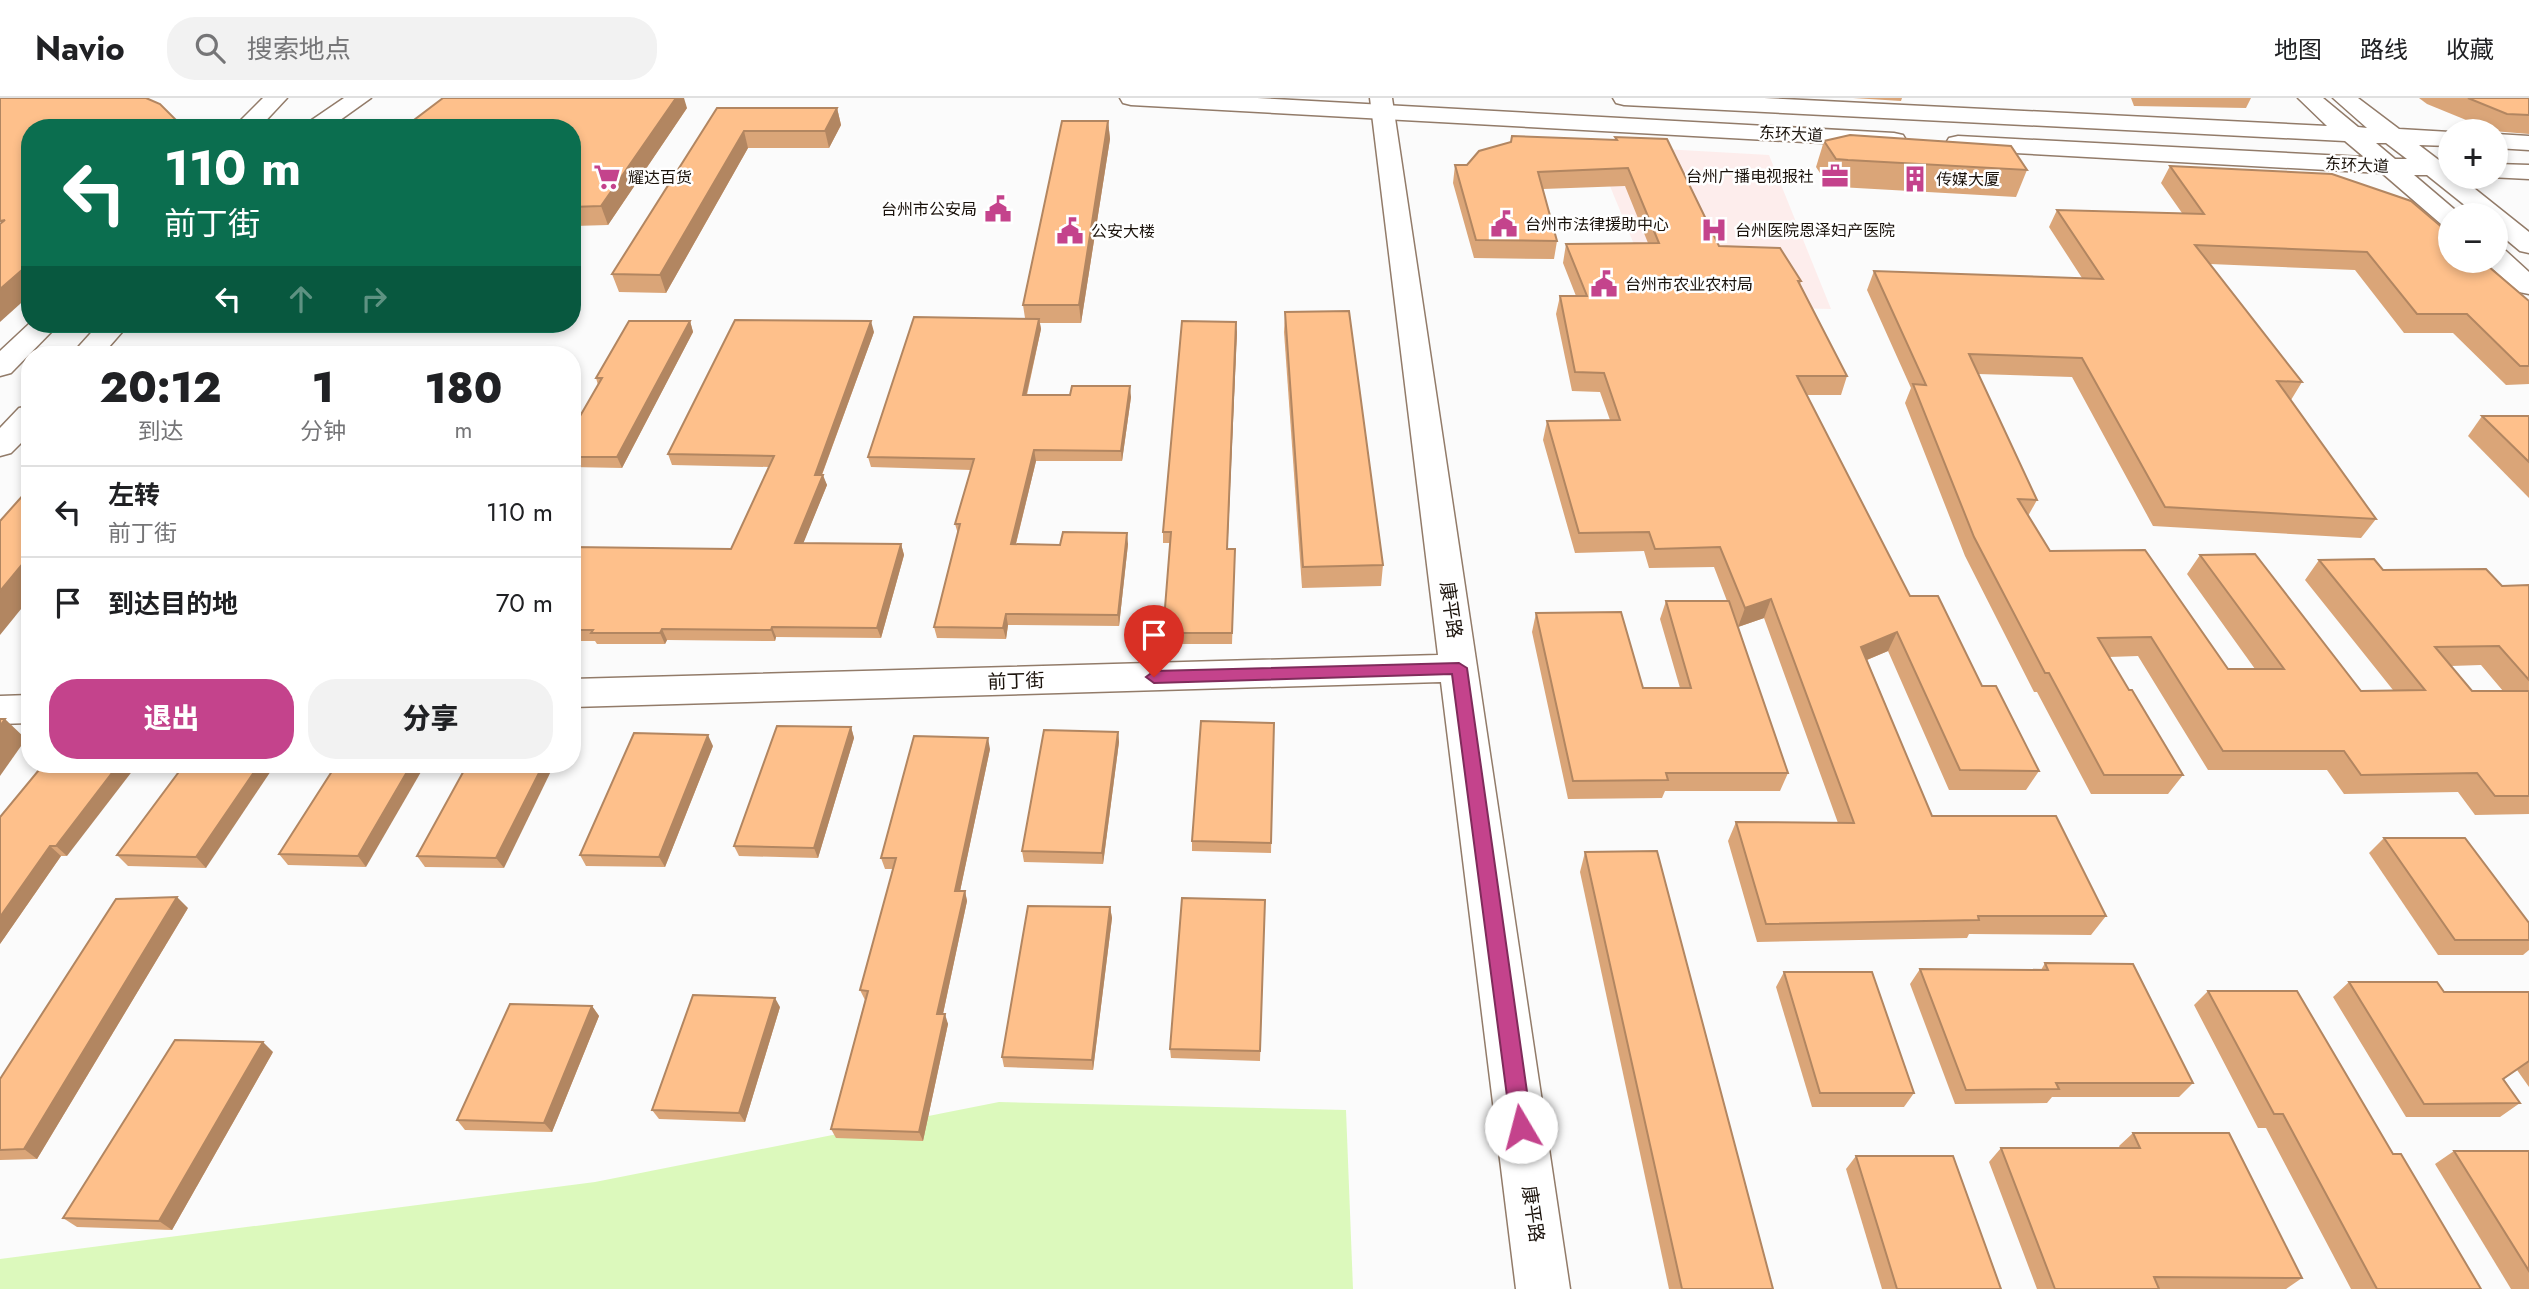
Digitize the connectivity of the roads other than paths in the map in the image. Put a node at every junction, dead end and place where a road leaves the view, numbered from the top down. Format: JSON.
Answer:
{"nodes":[{"id":1,"x":276,"y":98,"type":"edge"},
{"id":2,"x":328,"y":98,"type":"edge"},
{"id":3,"x":360,"y":98,"type":"edge"},
{"id":4,"x":1131,"y":98,"type":"edge"},
{"id":5,"x":1624,"y":98,"type":"edge"},
{"id":6,"x":2309,"y":98,"type":"edge"},
{"id":7,"x":2344,"y":98,"type":"edge"},
{"id":8,"x":1382,"y":105,"type":"edge"},
{"id":9,"x":256,"y":114,"type":"edge"},
{"id":10,"x":308,"y":119,"type":"edge"},
{"id":11,"x":326,"y":119,"type":"edge"},
{"id":12,"x":2352,"y":135,"type":"junction"},
{"id":13,"x":2392,"y":137,"type":"junction"},
{"id":14,"x":2438,"y":139,"type":"edge"},
{"id":15,"x":1914,"y":141,"type":"edge"},
{"id":16,"x":1942,"y":142,"type":"edge"},
{"id":17,"x":2508,"y":142,"type":"edge"},
{"id":18,"x":2529,"y":143,"type":"edge"},
{"id":19,"x":2389,"y":166,"type":"junction"},
{"id":20,"x":2438,"y":167,"type":"edge"},
{"id":21,"x":2438,"y":169,"type":"edge"},
{"id":22,"x":2508,"y":171,"type":"edge"},
{"id":23,"x":2529,"y":172,"type":"edge"},
{"id":24,"x":2464,"y":189,"type":"edge"},
{"id":25,"x":2479,"y":203,"type":"edge"},
{"id":26,"x":2438,"y":208,"type":"edge"},
{"id":27,"x":2508,"y":228,"type":"edge"},
{"id":28,"x":2529,"y":245,"type":"edge"},
{"id":29,"x":2508,"y":268,"type":"edge"},
{"id":30,"x":2529,"y":286,"type":"edge"},
{"id":31,"x":36,"y":333,"type":"edge"},
{"id":32,"x":107,"y":333,"type":"edge"},
{"id":33,"x":22,"y":346,"type":"edge"},
{"id":34,"x":94,"y":346,"type":"edge"},
{"id":35,"x":21,"y":347,"type":"edge"},
{"id":36,"x":0,"y":368,"type":"edge"},
{"id":37,"x":21,"y":424,"type":"edge"},
{"id":38,"x":0,"y":446,"type":"edge"},
{"id":39,"x":1459,"y":668,"type":"junction"},
{"id":40,"x":581,"y":694,"type":"edge"},
{"id":41,"x":21,"y":709,"type":"edge"},
{"id":42,"x":0,"y":710,"type":"edge"},
{"id":43,"x":1544,"y":1289,"type":"edge"}],
"edges":[{"from":1,"to":9,"type":"main road"},
{"from":2,"to":10,"type":"main road"},
{"from":3,"to":11,"type":"main road"},
{"from":4,"to":8,"type":"main road","name":"东环大道"},
{"from":5,"to":12,"type":"main road","name":"东环大道"},
{"from":6,"to":12,"type":"main road"},
{"from":7,"to":13,"type":"main road"},
{"from":8,"to":15,"type":"main road","name":"东环大道"},
{"from":8,"to":39,"type":"main road","name":"康平路"},
{"from":12,"to":13,"type":"main road","name":"东环大道"},
{"from":12,"to":19,"type":"main road"},
{"from":13,"to":14,"type":"main road","name":"东环大道"},
{"from":13,"to":20,"type":"main road"},
{"from":16,"to":19,"type":"main road","name":"东环大道"},
{"from":17,"to":18,"type":"main road"},
{"from":19,"to":21,"type":"main road","name":"东环大道"},
{"from":19,"to":26,"type":"main road"},
{"from":22,"to":23,"type":"main road"},
{"from":24,"to":25,"type":"main road"},
{"from":27,"to":28,"type":"main road"},
{"from":29,"to":30,"type":"main road"},
{"from":31,"to":33,"type":"main road"},
{"from":32,"to":34,"type":"main road"},
{"from":35,"to":36,"type":"main road"},
{"from":37,"to":38,"type":"main road"},
{"from":39,"to":40,"type":"main road","name":"前丁街"},
{"from":39,"to":43,"type":"main road","name":"康平路"},
{"from":41,"to":42,"type":"main road"}]}
